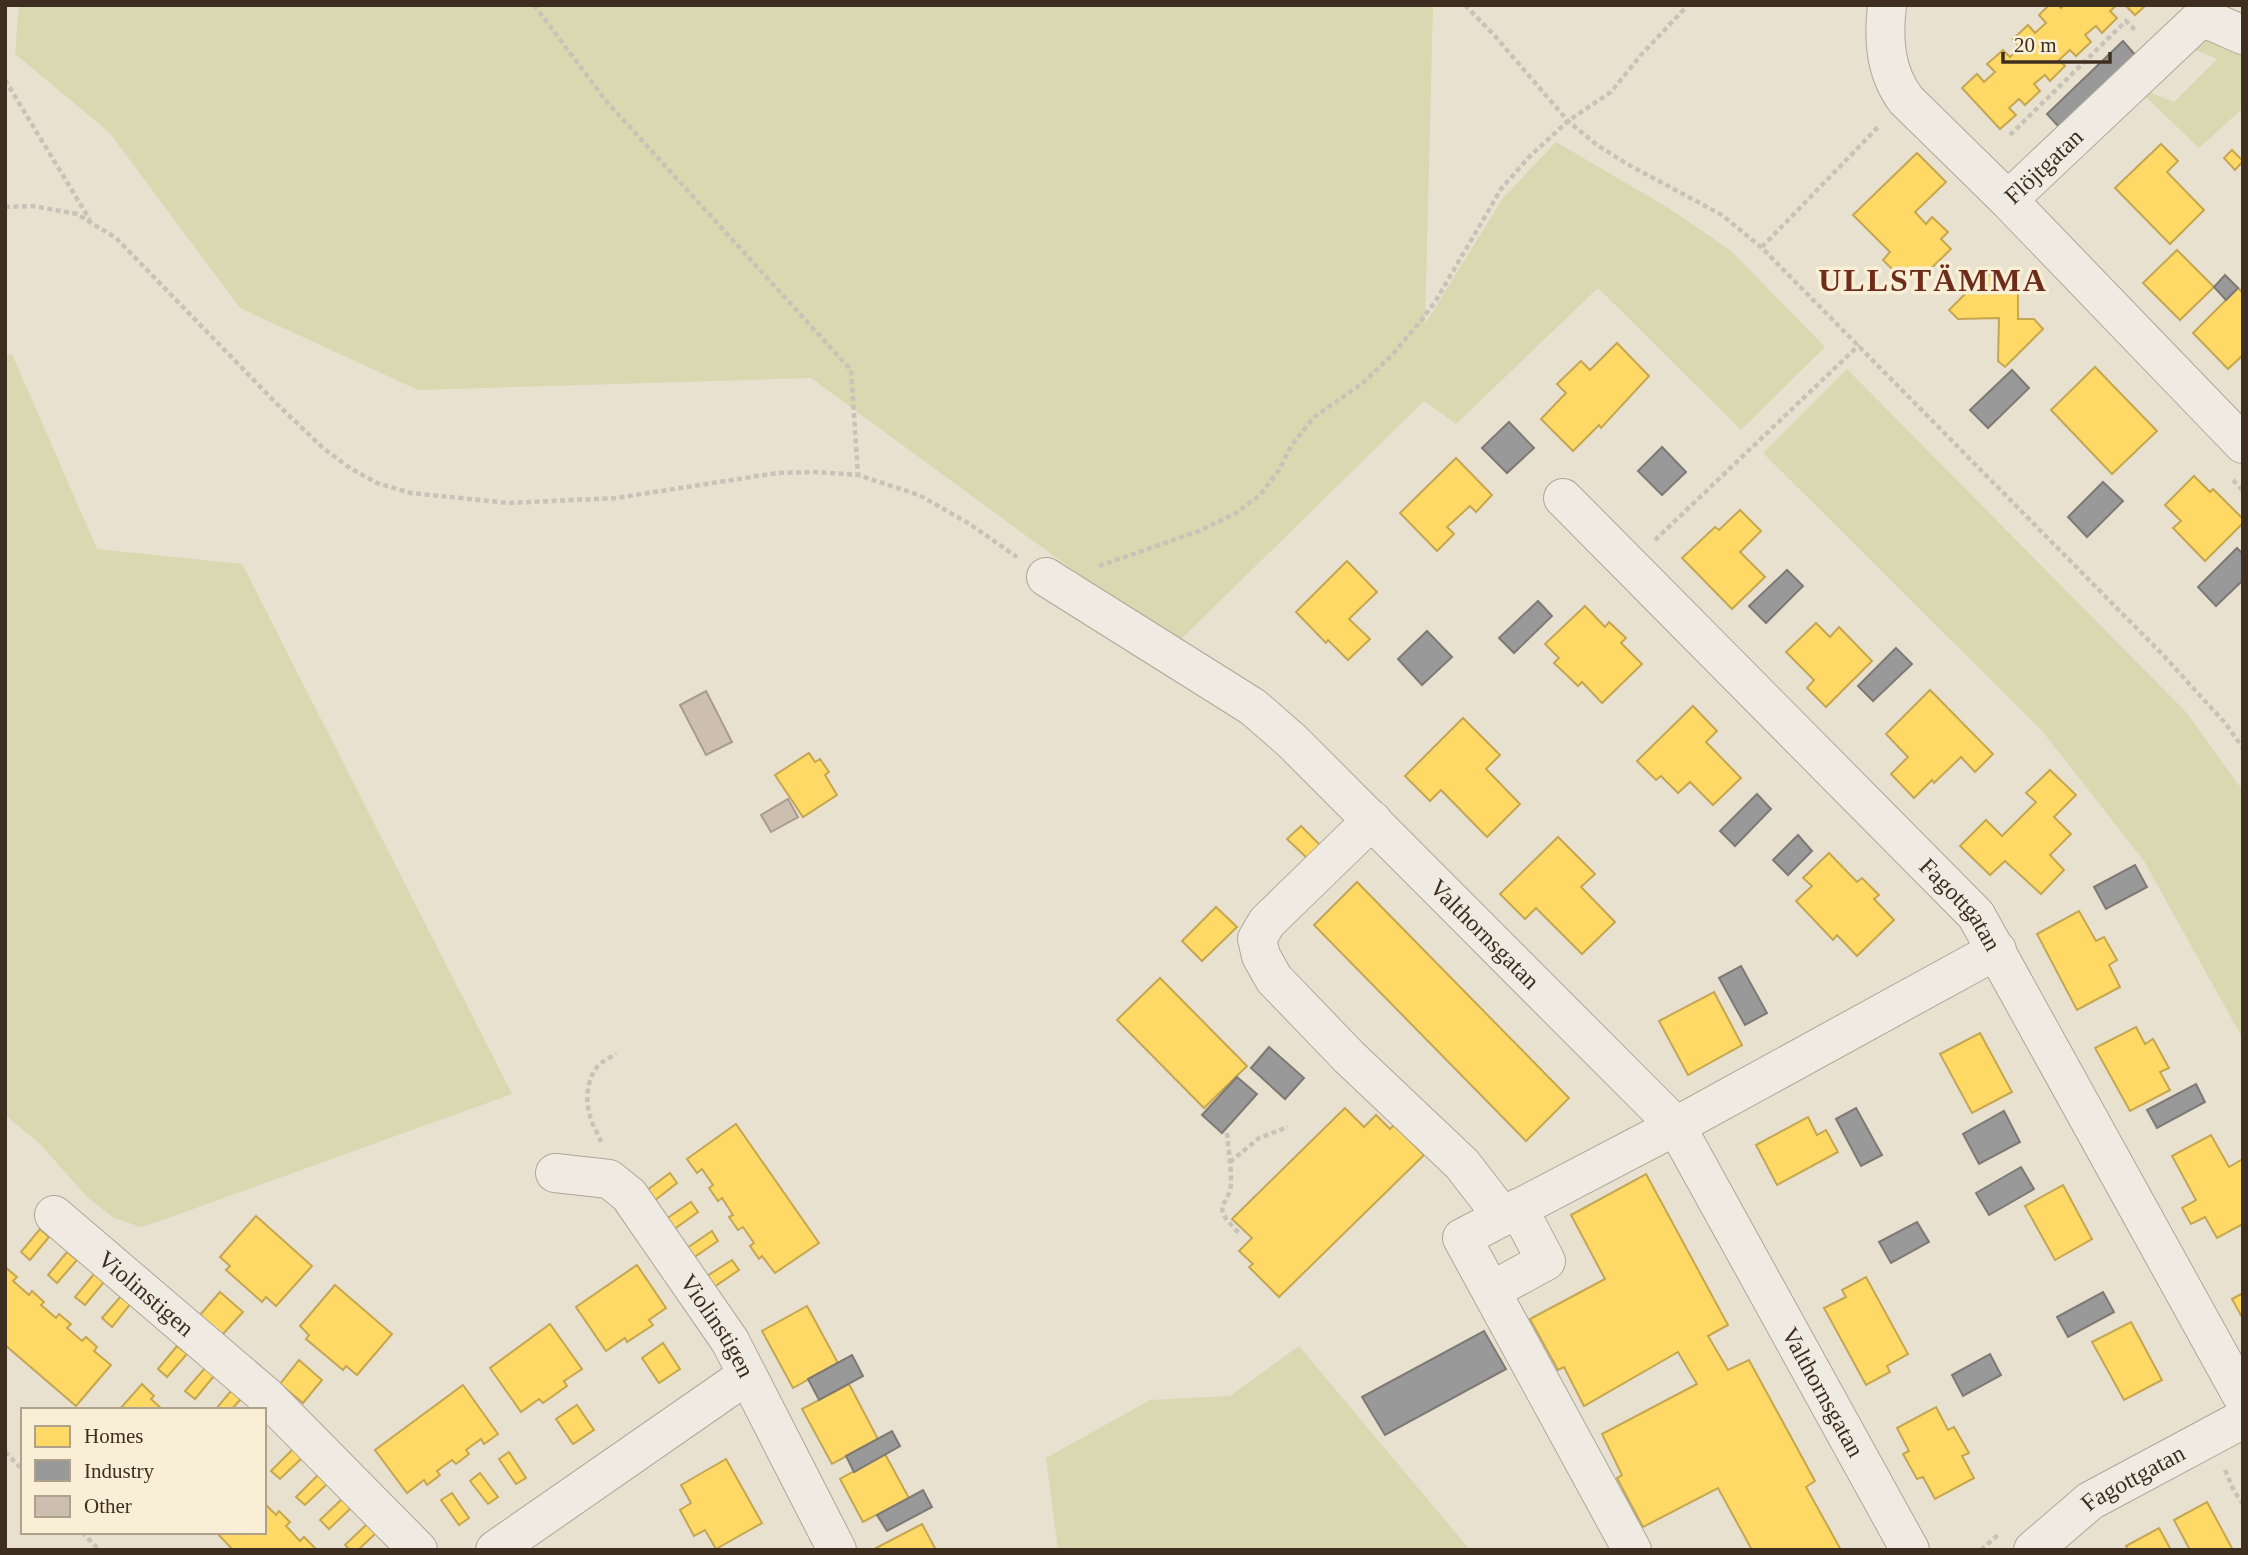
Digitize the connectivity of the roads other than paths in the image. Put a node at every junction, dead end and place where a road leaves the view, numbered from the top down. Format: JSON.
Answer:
{"nodes":[{"id":1,"x":1887,"y":5,"type":"edge"},
{"id":2,"x":2243,"y":34,"type":"edge"},
{"id":3,"x":2008,"y":200,"type":"junction"},
{"id":4,"x":2243,"y":444,"type":"edge"},
{"id":5,"x":1563,"y":498,"type":"dead end"},
{"id":6,"x":1046,"y":577,"type":"road end"},
{"id":7,"x":1372,"y":820,"type":"junction"},
{"id":8,"x":1997,"y":950,"type":"junction"},
{"id":9,"x":1676,"y":1126,"type":"junction"},
{"id":10,"x":555,"y":1173,"type":"dead end"},
{"id":11,"x":1510,"y":1212,"type":"junction"},
{"id":12,"x":54,"y":1215,"type":"dead end"},
{"id":13,"x":1491,"y":1291,"type":"junction"},
{"id":14,"x":747,"y":1375,"type":"junction"},
{"id":15,"x":2243,"y":1398,"type":"edge"},
{"id":16,"x":2243,"y":1419,"type":"edge"},
{"id":17,"x":418,"y":1550,"type":"edge"},
{"id":18,"x":495,"y":1550,"type":"edge"},
{"id":19,"x":837,"y":1550,"type":"edge"},
{"id":20,"x":1632,"y":1550,"type":"edge"},
{"id":21,"x":1910,"y":1550,"type":"edge"},
{"id":22,"x":2033,"y":1550,"type":"edge"}],
"edges":[{"from":1,"to":3,"type":"street"},
{"from":2,"to":3,"type":"street","name":"Flöjtgatan"},
{"from":3,"to":4,"type":"street","name":"Flöjtgatan"},
{"from":5,"to":8,"type":"street","name":"Fagottgatan"},
{"from":6,"to":7,"type":"street","name":"Valthornsgatan"},
{"from":7,"to":9,"type":"street","name":"Valthornsgatan"},
{"from":7,"to":11,"type":"street"},
{"from":8,"to":9,"type":"street"},
{"from":8,"to":15,"type":"street","name":"Fagottgatan"},
{"from":9,"to":11,"type":"street"},
{"from":9,"to":21,"type":"street","name":"Valthornsgatan"},
{"from":10,"to":14,"type":"street","name":"Violinstigen"},
{"from":11,"to":13,"type":"street"},
{"from":11,"to":13,"type":"street"},
{"from":12,"to":17,"type":"street","name":"Violinstigen"},
{"from":13,"to":20,"type":"street"},
{"from":14,"to":18,"type":"street","name":"Violinstigen"},
{"from":14,"to":19,"type":"street"},
{"from":16,"to":22,"type":"street","name":"Fagottgatan"}]}
